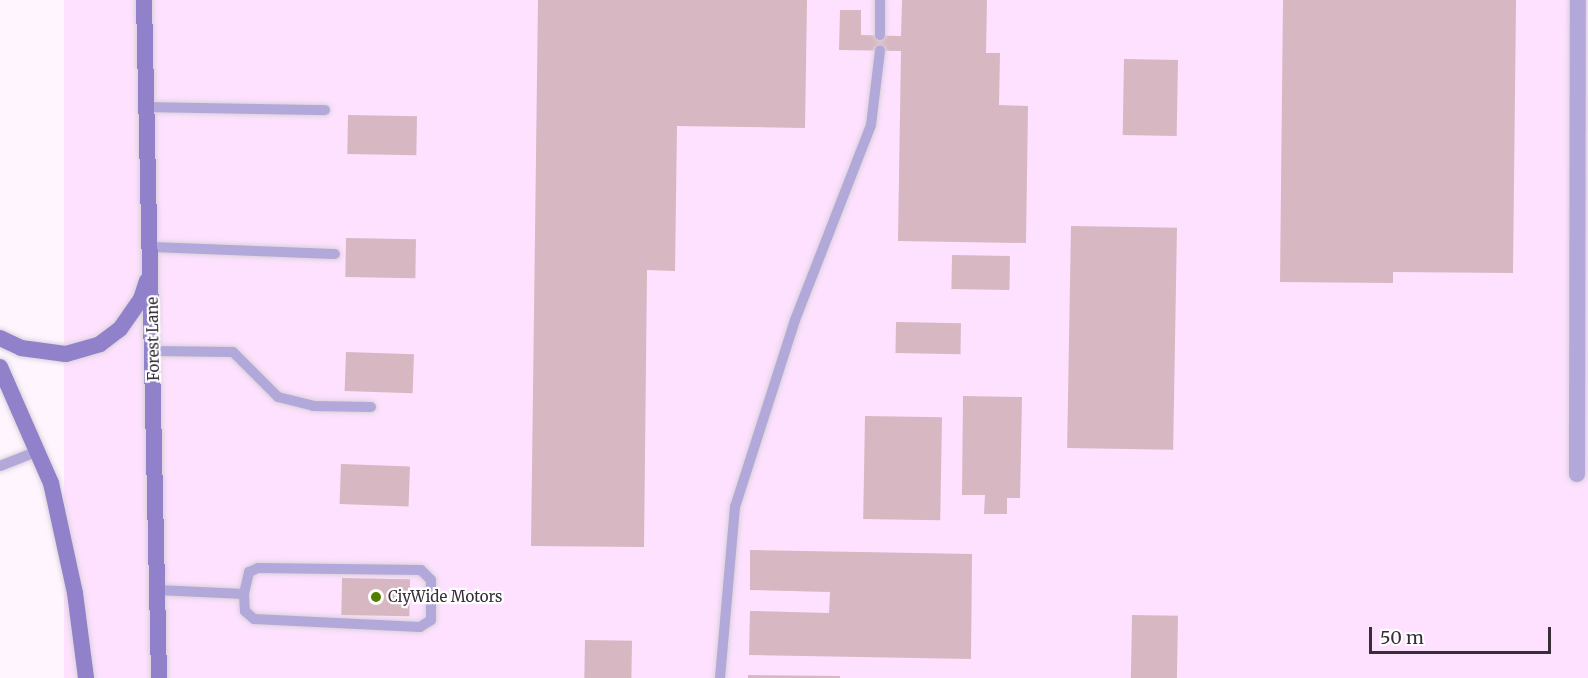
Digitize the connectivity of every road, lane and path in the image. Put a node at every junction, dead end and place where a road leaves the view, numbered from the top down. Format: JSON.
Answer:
{"nodes":[{"id":1,"x":144,"y":0,"type":"edge"},
{"id":2,"x":880,"y":0,"type":"edge"},
{"id":3,"x":1578,"y":0,"type":"edge"},
{"id":4,"x":880,"y":35,"type":"dead end"},
{"id":5,"x":880,"y":51,"type":"dead end"},
{"id":6,"x":147,"y":107,"type":"junction"},
{"id":7,"x":325,"y":110,"type":"dead end"},
{"id":8,"x":151,"y":247,"type":"junction"},
{"id":9,"x":335,"y":254,"type":"dead end"},
{"id":10,"x":152,"y":267,"type":"junction"},
{"id":11,"x":0,"y":338,"type":"edge"},
{"id":12,"x":153,"y":351,"type":"junction"},
{"id":13,"x":0,"y":367,"type":"edge"},
{"id":14,"x":371,"y":407,"type":"dead end"},
{"id":15,"x":38,"y":451,"type":"junction"},
{"id":16,"x":0,"y":466,"type":"edge"},
{"id":17,"x":1576,"y":474,"type":"dead end"},
{"id":18,"x":157,"y":590,"type":"junction"},
{"id":19,"x":244,"y":594,"type":"junction"},
{"id":20,"x":86,"y":678,"type":"edge"},
{"id":21,"x":159,"y":678,"type":"edge"},
{"id":22,"x":720,"y":678,"type":"edge"}],
"edges":[{"from":1,"to":6,"type":"main road","name":"Forest Lane"},
{"from":2,"to":4,"type":"lane"},
{"from":3,"to":17,"type":"street"},
{"from":5,"to":22,"type":"lane"},
{"from":6,"to":7,"type":"lane"},
{"from":6,"to":8,"type":"main road","name":"Forest Lane"},
{"from":8,"to":9,"type":"lane"},
{"from":8,"to":10,"type":"main road","name":"Forest Lane"},
{"from":10,"to":11,"type":"main road"},
{"from":10,"to":12,"type":"main road","name":"Forest Lane"},
{"from":12,"to":14,"type":"lane"},
{"from":12,"to":18,"type":"main road","name":"Forest Lane"},
{"from":13,"to":15,"type":"main road"},
{"from":15,"to":16,"type":"lane"},
{"from":15,"to":20,"type":"main road"},
{"from":18,"to":19,"type":"lane"},
{"from":18,"to":21,"type":"main road","name":"Forest Lane"},
{"from":19,"to":19,"type":"lane"}]}
